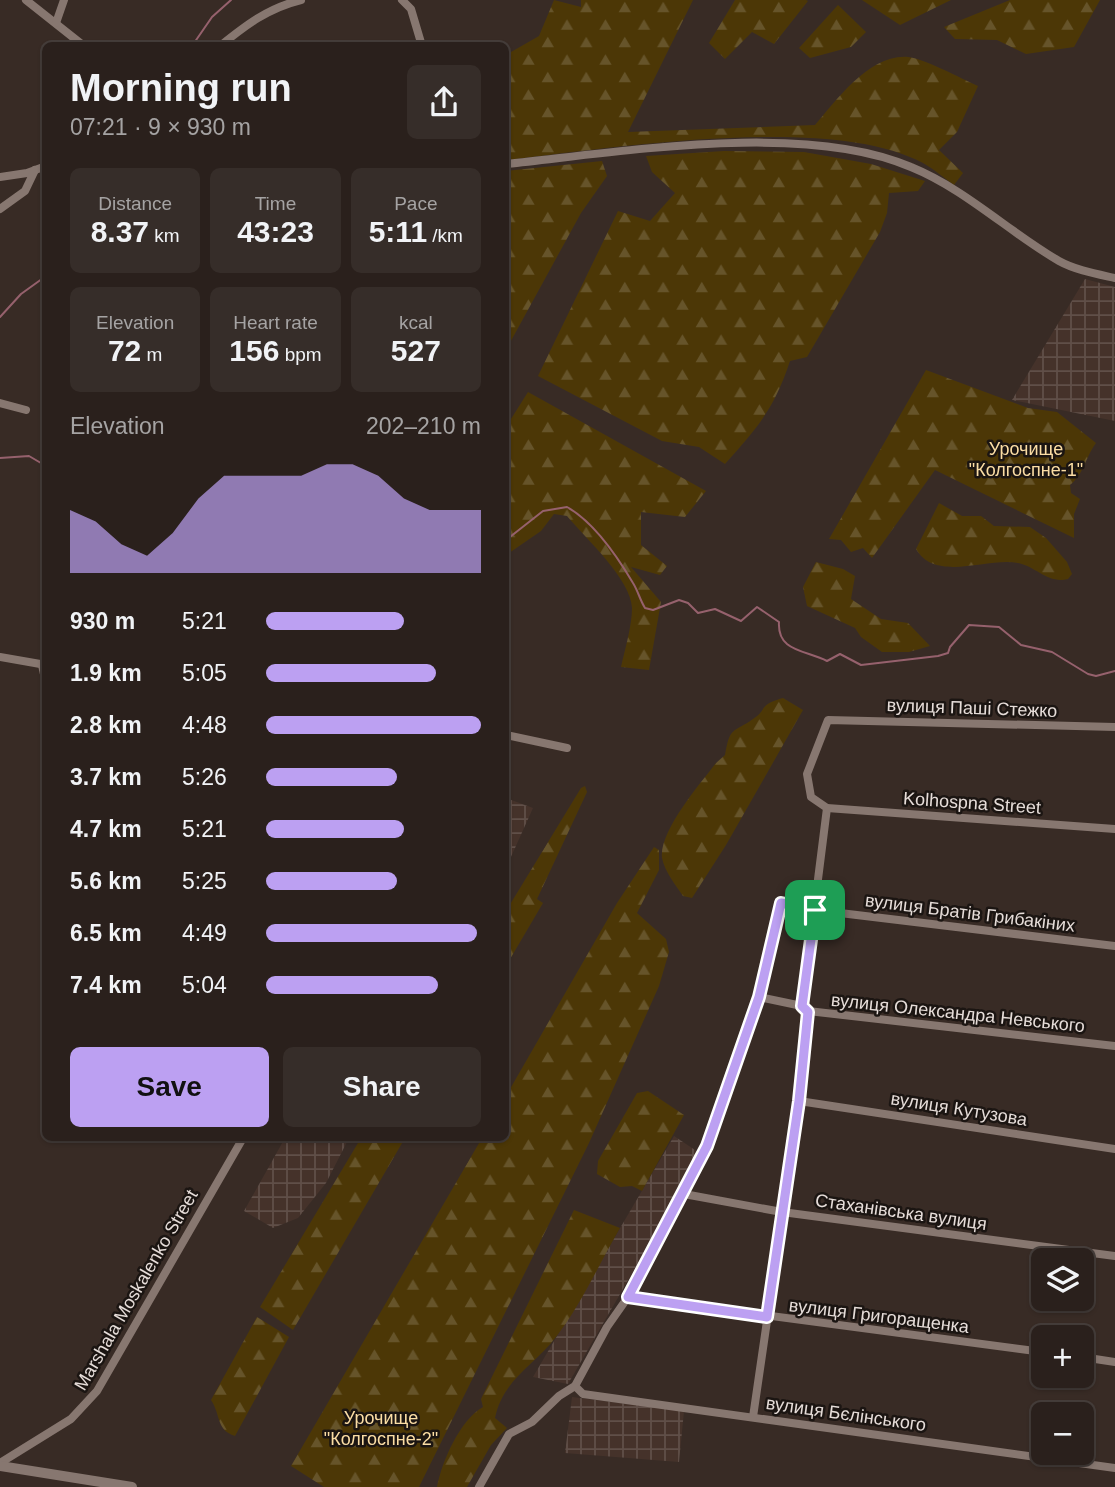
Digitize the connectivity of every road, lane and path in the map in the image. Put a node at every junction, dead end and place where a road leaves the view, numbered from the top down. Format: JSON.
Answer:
{"nodes":[{"id":1,"x":26,"y":0,"type":"edge"},
{"id":2,"x":64,"y":0,"type":"edge"},
{"id":3,"x":301,"y":0,"type":"edge"},
{"id":4,"x":402,"y":0,"type":"edge"},
{"id":5,"x":56,"y":23,"type":"junction"},
{"id":6,"x":79,"y":42,"type":"edge"},
{"id":7,"x":225,"y":42,"type":"edge"},
{"id":8,"x":421,"y":42,"type":"edge"},
{"id":9,"x":509,"y":164,"type":"edge"},
{"id":10,"x":42,"y":167,"type":"edge"},
{"id":11,"x":35,"y":170,"type":"junction"},
{"id":12,"x":0,"y":177,"type":"edge"},
{"id":13,"x":0,"y":209,"type":"edge"},
{"id":14,"x":1115,"y":278,"type":"edge"},
{"id":15,"x":0,"y":403,"type":"edge"},
{"id":16,"x":26,"y":411,"type":"dead end"},
{"id":17,"x":0,"y":657,"type":"edge"},
{"id":18,"x":42,"y":665,"type":"edge"},
{"id":19,"x":1115,"y":727,"type":"edge"},
{"id":20,"x":509,"y":736,"type":"edge"},
{"id":21,"x":567,"y":748,"type":"dead end"},
{"id":22,"x":827,"y":808,"type":"junction"},
{"id":23,"x":1115,"y":829,"type":"edge"},
{"id":24,"x":815,"y":910,"type":"junction"},
{"id":25,"x":1115,"y":946,"type":"edge"},
{"id":26,"x":759,"y":997,"type":"junction"},
{"id":27,"x":805,"y":1009,"type":"junction"},
{"id":28,"x":1115,"y":1046,"type":"edge"},
{"id":29,"x":799,"y":1101,"type":"junction"},
{"id":30,"x":241,"y":1141,"type":"edge"},
{"id":31,"x":1115,"y":1149,"type":"edge"},
{"id":32,"x":684,"y":1194,"type":"junction"},
{"id":33,"x":782,"y":1212,"type":"junction"},
{"id":34,"x":1115,"y":1256,"type":"edge"},
{"id":35,"x":628,"y":1297,"type":"junction"},
{"id":36,"x":767,"y":1317,"type":"junction"},
{"id":37,"x":1031,"y":1350,"type":"edge"},
{"id":38,"x":1094,"y":1359,"type":"edge"},
{"id":39,"x":1115,"y":1362,"type":"edge"},
{"id":40,"x":575,"y":1386,"type":"junction"},
{"id":41,"x":753,"y":1417,"type":"junction"},
{"id":42,"x":0,"y":1465,"type":"edge"},
{"id":43,"x":1115,"y":1468,"type":"edge"},
{"id":44,"x":132,"y":1487,"type":"edge"},
{"id":45,"x":479,"y":1487,"type":"edge"}],
"edges":[{"from":1,"to":5,"type":"street"},
{"from":2,"to":5,"type":"street"},
{"from":3,"to":7,"type":"street"},
{"from":4,"to":8,"type":"street"},
{"from":5,"to":6,"type":"street"},
{"from":9,"to":14,"type":"street"},
{"from":10,"to":11,"type":"street"},
{"from":11,"to":12,"type":"street"},
{"from":11,"to":13,"type":"street"},
{"from":15,"to":16,"type":"street"},
{"from":17,"to":18,"type":"street"},
{"from":19,"to":22,"type":"street","name":"вулиця Паші Стежко"},
{"from":20,"to":21,"type":"street"},
{"from":22,"to":23,"type":"street","name":"Kolhospna Street"},
{"from":22,"to":24,"type":"street"},
{"from":24,"to":25,"type":"street","name":"вулиця Братів Грибакіних"},
{"from":24,"to":26,"type":"street","name":"вулиця Братів Грибакіних"},
{"from":24,"to":27,"type":"street"},
{"from":26,"to":27,"type":"street","name":"вулиця Олександра Невського"},
{"from":26,"to":32,"type":"street"},
{"from":27,"to":28,"type":"street","name":"вулиця Олександра Невського"},
{"from":27,"to":29,"type":"street"},
{"from":29,"to":31,"type":"street","name":"вулиця Кутузова"},
{"from":29,"to":33,"type":"street"},
{"from":30,"to":42,"type":"street","name":"Marshala Moskalenko Street"},
{"from":32,"to":33,"type":"street","name":"Стаханівська вулиця"},
{"from":32,"to":35,"type":"street"},
{"from":33,"to":34,"type":"street","name":"Стаханівська вулиця"},
{"from":33,"to":36,"type":"street"},
{"from":35,"to":36,"type":"street","name":"вулиця Григоращенка"},
{"from":35,"to":40,"type":"street"},
{"from":36,"to":37,"type":"street","name":"вулиця Григоращенка"},
{"from":36,"to":41,"type":"street"},
{"from":38,"to":39,"type":"street"},
{"from":40,"to":41,"type":"street","name":"вулиця Бєлінського"},
{"from":40,"to":45,"type":"street"},
{"from":41,"to":43,"type":"street","name":"вулиця Бєлінського"},
{"from":42,"to":44,"type":"main road"}]}
